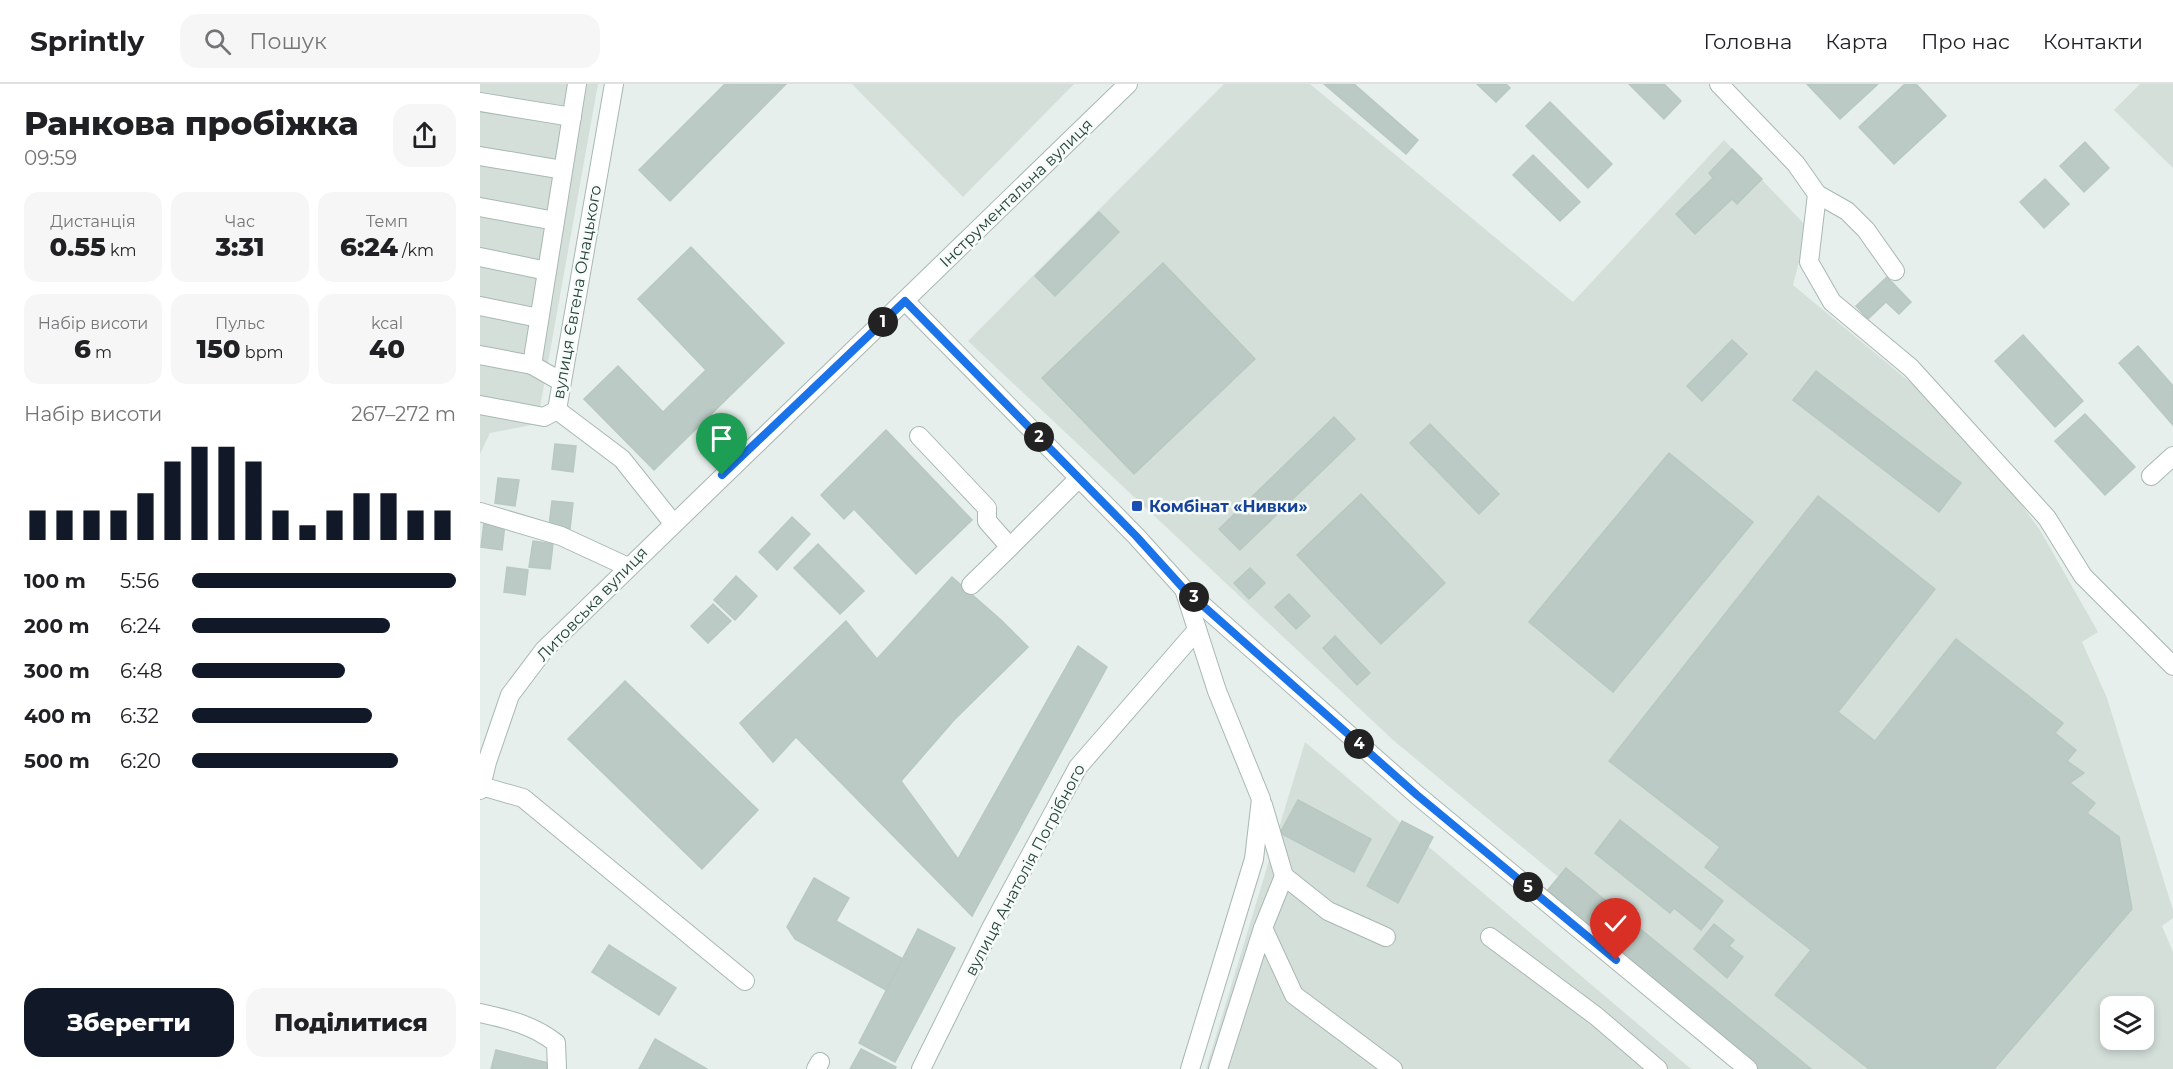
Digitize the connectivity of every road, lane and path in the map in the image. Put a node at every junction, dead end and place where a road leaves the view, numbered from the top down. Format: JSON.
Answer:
{"nodes":[{"id":1,"x":577,"y":84,"type":"edge"},
{"id":2,"x":614,"y":84,"type":"edge"},
{"id":3,"x":1128,"y":84,"type":"edge"},
{"id":4,"x":1719,"y":84,"type":"edge"},
{"id":5,"x":480,"y":102,"type":"edge"},
{"id":6,"x":572,"y":117,"type":"junction"},
{"id":7,"x":480,"y":156,"type":"edge"},
{"id":8,"x":563,"y":170,"type":"junction"},
{"id":9,"x":1817,"y":194,"type":"junction"},
{"id":10,"x":480,"y":207,"type":"edge"},
{"id":11,"x":555,"y":221,"type":"junction"},
{"id":12,"x":480,"y":257,"type":"edge"},
{"id":13,"x":547,"y":271,"type":"junction"},
{"id":14,"x":1895,"y":271,"type":"dead end"},
{"id":15,"x":905,"y":301,"type":"junction"},
{"id":16,"x":480,"y":306,"type":"edge"},
{"id":17,"x":539,"y":318,"type":"junction"},
{"id":18,"x":480,"y":355,"type":"edge"},
{"id":19,"x":532,"y":365,"type":"junction"},
{"id":20,"x":560,"y":381,"type":"junction"},
{"id":21,"x":480,"y":405,"type":"edge"},
{"id":22,"x":557,"y":410,"type":"junction"},
{"id":23,"x":919,"y":436,"type":"dead end"},
{"id":24,"x":2173,"y":456,"type":"edge"},
{"id":25,"x":2151,"y":476,"type":"dead end"},
{"id":26,"x":1079,"y":478,"type":"junction"},
{"id":27,"x":480,"y":512,"type":"edge"},
{"id":28,"x":673,"y":523,"type":"junction"},
{"id":29,"x":1010,"y":547,"type":"junction"},
{"id":30,"x":628,"y":567,"type":"junction"},
{"id":31,"x":971,"y":585,"type":"dead end"},
{"id":32,"x":1183,"y":588,"type":"junction"},
{"id":33,"x":1197,"y":630,"type":"junction"},
{"id":34,"x":2173,"y":666,"type":"edge"},
{"id":35,"x":480,"y":788,"type":"edge"},
{"id":36,"x":1262,"y":799,"type":"junction"},
{"id":37,"x":1284,"y":876,"type":"junction"},
{"id":38,"x":1263,"y":928,"type":"junction"},
{"id":39,"x":1386,"y":937,"type":"dead end"},
{"id":40,"x":1490,"y":937,"type":"dead end"},
{"id":41,"x":745,"y":981,"type":"dead end"},
{"id":42,"x":480,"y":1013,"type":"edge"},
{"id":43,"x":557,"y":1069,"type":"edge"},
{"id":44,"x":921,"y":1069,"type":"edge"},
{"id":45,"x":1190,"y":1069,"type":"edge"},
{"id":46,"x":1218,"y":1069,"type":"edge"},
{"id":47,"x":1393,"y":1069,"type":"edge"},
{"id":48,"x":1658,"y":1069,"type":"edge"},
{"id":49,"x":1748,"y":1069,"type":"edge"}],
"edges":[{"from":1,"to":6,"type":"street"},
{"from":2,"to":20,"type":"street","name":"вулиця Євгена Онацького"},
{"from":3,"to":15,"type":"street","name":"Інструментальна вулиця"},
{"from":4,"to":9,"type":"street"},
{"from":5,"to":6,"type":"street"},
{"from":6,"to":8,"type":"street"},
{"from":7,"to":8,"type":"street"},
{"from":8,"to":11,"type":"street"},
{"from":9,"to":14,"type":"street"},
{"from":9,"to":34,"type":"street"},
{"from":10,"to":11,"type":"street"},
{"from":11,"to":13,"type":"street"},
{"from":12,"to":13,"type":"street"},
{"from":13,"to":17,"type":"street"},
{"from":15,"to":26,"type":"street"},
{"from":15,"to":28,"type":"street","name":"Інструментальна вулиця"},
{"from":16,"to":17,"type":"street"},
{"from":17,"to":19,"type":"street"},
{"from":18,"to":19,"type":"street"},
{"from":19,"to":20,"type":"street"},
{"from":20,"to":22,"type":"street","name":"вулиця Євгена Онацького"},
{"from":21,"to":22,"type":"street"},
{"from":22,"to":28,"type":"street","name":"вулиця Євгена Онацького"},
{"from":23,"to":29,"type":"street"},
{"from":24,"to":25,"type":"street"},
{"from":26,"to":29,"type":"street"},
{"from":26,"to":32,"type":"street"},
{"from":27,"to":30,"type":"street"},
{"from":28,"to":30,"type":"street","name":"Литовська вулиця"},
{"from":29,"to":31,"type":"street"},
{"from":30,"to":35,"type":"street","name":"Литовська вулиця"},
{"from":32,"to":33,"type":"street"},
{"from":32,"to":49,"type":"street"},
{"from":33,"to":36,"type":"street"},
{"from":33,"to":44,"type":"street","name":"вулиця Анатолія Погрібного"},
{"from":35,"to":41,"type":"street"},
{"from":36,"to":37,"type":"street"},
{"from":36,"to":45,"type":"street"},
{"from":37,"to":38,"type":"street"},
{"from":37,"to":39,"type":"street"},
{"from":38,"to":46,"type":"street"},
{"from":38,"to":47,"type":"street"},
{"from":40,"to":48,"type":"street"},
{"from":42,"to":43,"type":"street"}]}
